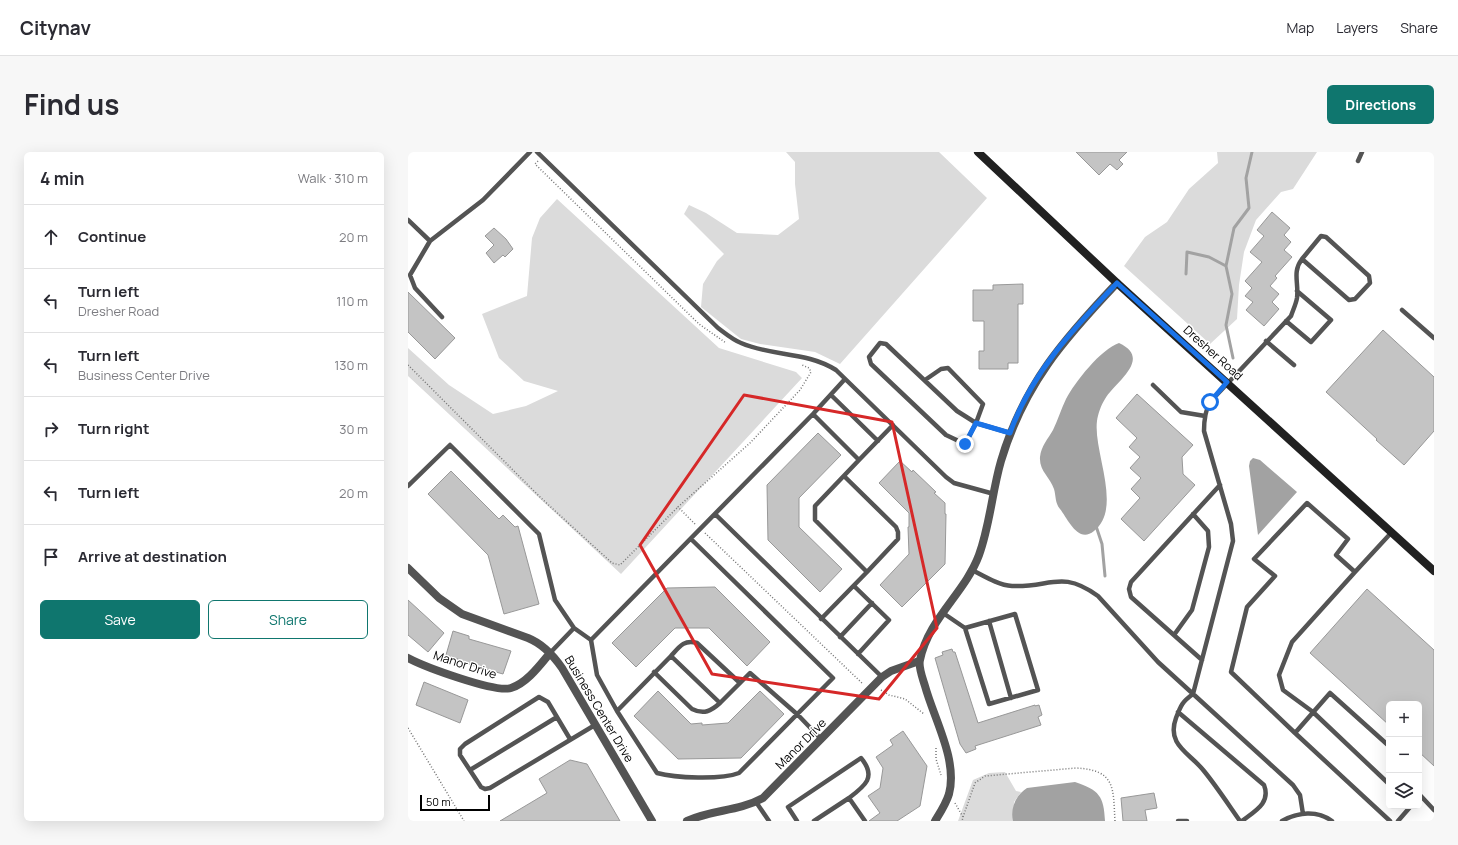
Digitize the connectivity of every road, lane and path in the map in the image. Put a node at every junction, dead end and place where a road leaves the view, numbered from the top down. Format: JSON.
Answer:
{"nodes":[{"id":1,"x":530,"y":152,"type":"edge"},
{"id":2,"x":537,"y":152,"type":"edge"},
{"id":3,"x":978,"y":152,"type":"edge"},
{"id":4,"x":1362,"y":152,"type":"edge"},
{"id":5,"x":542,"y":157,"type":"junction"},
{"id":6,"x":1358,"y":161,"type":"dead end"},
{"id":7,"x":408,"y":220,"type":"edge"},
{"id":8,"x":430,"y":241,"type":"junction"},
{"id":9,"x":1302,"y":258,"type":"junction"},
{"id":10,"x":1117,"y":283,"type":"junction"},
{"id":11,"x":1297,"y":291,"type":"junction"},
{"id":12,"x":1402,"y":310,"type":"dead end"},
{"id":13,"x":442,"y":317,"type":"dead end"},
{"id":14,"x":1286,"y":321,"type":"junction"},
{"id":15,"x":1434,"y":338,"type":"edge"},
{"id":16,"x":1266,"y":341,"type":"junction"},
{"id":17,"x":729,"y":345,"type":"dead end"},
{"id":18,"x":797,"y":364,"type":"dead end"},
{"id":19,"x":408,"y":365,"type":"edge"},
{"id":20,"x":1294,"y":366,"type":"dead end"},
{"id":21,"x":845,"y":379,"type":"junction"},
{"id":22,"x":925,"y":380,"type":"junction"},
{"id":23,"x":1227,"y":382,"type":"junction"},
{"id":24,"x":1153,"y":385,"type":"dead end"},
{"id":25,"x":831,"y":395,"type":"junction"},
{"id":26,"x":813,"y":414,"type":"junction"},
{"id":27,"x":1205,"y":416,"type":"junction"},
{"id":28,"x":976,"y":423,"type":"junction"},
{"id":29,"x":893,"y":425,"type":"junction"},
{"id":30,"x":1010,"y":433,"type":"junction"},
{"id":31,"x":878,"y":441,"type":"junction"},
{"id":32,"x":860,"y":460,"type":"junction"},
{"id":33,"x":844,"y":476,"type":"junction"},
{"id":34,"x":1220,"y":485,"type":"junction"},
{"id":35,"x":408,"y":486,"type":"edge"},
{"id":36,"x":994,"y":494,"type":"junction"},
{"id":37,"x":678,"y":507,"type":"junction"},
{"id":38,"x":714,"y":514,"type":"junction"},
{"id":39,"x":1193,"y":514,"type":"junction"},
{"id":40,"x":700,"y":529,"type":"junction"},
{"id":41,"x":1391,"y":532,"type":"junction"},
{"id":42,"x":691,"y":539,"type":"junction"},
{"id":43,"x":408,"y":568,"type":"edge"},
{"id":44,"x":972,"y":570,"type":"junction"},
{"id":45,"x":1434,"y":571,"type":"edge"},
{"id":46,"x":867,"y":572,"type":"junction"},
{"id":47,"x":1355,"y":572,"type":"junction"},
{"id":48,"x":854,"y":586,"type":"junction"},
{"id":49,"x":872,"y":603,"type":"junction"},
{"id":50,"x":943,"y":612,"type":"junction"},
{"id":51,"x":822,"y":619,"type":"junction"},
{"id":52,"x":989,"y":621,"type":"junction"},
{"id":53,"x":574,"y":628,"type":"junction"},
{"id":54,"x":965,"y":628,"type":"junction"},
{"id":55,"x":1174,"y":635,"type":"junction"},
{"id":56,"x":840,"y":636,"type":"junction"},
{"id":57,"x":592,"y":640,"type":"junction"},
{"id":58,"x":550,"y":653,"type":"junction"},
{"id":59,"x":858,"y":654,"type":"junction"},
{"id":60,"x":670,"y":656,"type":"junction"},
{"id":61,"x":408,"y":658,"type":"edge"},
{"id":62,"x":1202,"y":660,"type":"junction"},
{"id":63,"x":919,"y":661,"type":"junction"},
{"id":64,"x":654,"y":672,"type":"junction"},
{"id":65,"x":882,"y":677,"type":"junction"},
{"id":66,"x":740,"y":683,"type":"junction"},
{"id":67,"x":874,"y":686,"type":"junction"},
{"id":68,"x":1193,"y":694,"type":"junction"},
{"id":69,"x":1011,"y":698,"type":"junction"},
{"id":70,"x":720,"y":703,"type":"junction"},
{"id":71,"x":617,"y":711,"type":"junction"},
{"id":72,"x":1178,"y":712,"type":"junction"},
{"id":73,"x":1313,"y":712,"type":"junction"},
{"id":74,"x":798,"y":715,"type":"junction"},
{"id":75,"x":557,"y":717,"type":"junction"},
{"id":76,"x":926,"y":717,"type":"dead end"},
{"id":77,"x":595,"y":724,"type":"junction"},
{"id":78,"x":408,"y":728,"type":"edge"},
{"id":79,"x":1295,"y":733,"type":"junction"},
{"id":80,"x":570,"y":739,"type":"junction"},
{"id":81,"x":822,"y":740,"type":"junction"},
{"id":82,"x":1386,"y":743,"type":"edge"},
{"id":83,"x":936,"y":747,"type":"dead end"},
{"id":84,"x":470,"y":770,"type":"junction"},
{"id":85,"x":942,"y":781,"type":"dead end"},
{"id":86,"x":1386,"y":781,"type":"edge"},
{"id":87,"x":949,"y":794,"type":"junction"},
{"id":88,"x":849,"y":798,"type":"junction"},
{"id":89,"x":1422,"y":799,"type":"edge"},
{"id":90,"x":756,"y":802,"type":"junction"},
{"id":91,"x":1409,"y":809,"type":"edge"},
{"id":92,"x":1434,"y":810,"type":"edge"},
{"id":93,"x":1303,"y":814,"type":"junction"},
{"id":94,"x":963,"y":817,"type":"junction"},
{"id":95,"x":464,"y":821,"type":"edge"},
{"id":96,"x":652,"y":821,"type":"edge"},
{"id":97,"x":687,"y":821,"type":"edge"},
{"id":98,"x":768,"y":821,"type":"edge"},
{"id":99,"x":797,"y":821,"type":"edge"},
{"id":100,"x":814,"y":821,"type":"edge"},
{"id":101,"x":865,"y":821,"type":"edge"},
{"id":102,"x":935,"y":821,"type":"edge"},
{"id":103,"x":962,"y":821,"type":"edge"},
{"id":104,"x":1115,"y":821,"type":"edge"},
{"id":105,"x":1178,"y":821,"type":"edge"},
{"id":106,"x":1187,"y":821,"type":"edge"},
{"id":107,"x":1241,"y":821,"type":"edge"},
{"id":108,"x":1282,"y":821,"type":"edge"},
{"id":109,"x":1332,"y":821,"type":"edge"},
{"id":110,"x":1390,"y":821,"type":"edge"},
{"id":111,"x":1398,"y":821,"type":"edge"}],
"edges":[{"from":1,"to":8,"type":"lane"},
{"from":2,"to":5,"type":"lane"},
{"from":3,"to":10,"type":"main road","name":"Dresher Road"},
{"from":4,"to":6,"type":"lane"},
{"from":5,"to":17,"type":"path"},
{"from":5,"to":21,"type":"lane"},
{"from":7,"to":8,"type":"lane"},
{"from":8,"to":13,"type":"lane"},
{"from":9,"to":9,"type":"lane"},
{"from":9,"to":11,"type":"lane"},
{"from":10,"to":23,"type":"main road","name":"Dresher Road"},
{"from":10,"to":30,"type":"street"},
{"from":11,"to":14,"type":"lane"},
{"from":11,"to":14,"type":"lane"},
{"from":12,"to":15,"type":"lane"},
{"from":14,"to":16,"type":"lane"},
{"from":16,"to":20,"type":"lane"},
{"from":16,"to":23,"type":"lane"},
{"from":18,"to":37,"type":"path"},
{"from":19,"to":37,"type":"path"},
{"from":21,"to":25,"type":"lane"},
{"from":21,"to":29,"type":"lane"},
{"from":22,"to":28,"type":"lane"},
{"from":22,"to":28,"type":"lane"},
{"from":22,"to":28,"type":"lane"},
{"from":23,"to":27,"type":"lane"},
{"from":23,"to":41,"type":"main road","name":"Dresher Road"},
{"from":24,"to":27,"type":"lane"},
{"from":25,"to":26,"type":"lane"},
{"from":25,"to":31,"type":"lane"},
{"from":26,"to":32,"type":"lane"},
{"from":26,"to":38,"type":"lane"},
{"from":27,"to":34,"type":"lane"},
{"from":28,"to":30,"type":"lane"},
{"from":29,"to":31,"type":"lane"},
{"from":29,"to":36,"type":"lane"},
{"from":30,"to":36,"type":"street"},
{"from":31,"to":32,"type":"lane"},
{"from":32,"to":33,"type":"lane"},
{"from":33,"to":46,"type":"lane"},
{"from":33,"to":46,"type":"lane"},
{"from":34,"to":39,"type":"lane"},
{"from":34,"to":62,"type":"lane"},
{"from":35,"to":53,"type":"lane"},
{"from":36,"to":44,"type":"street"},
{"from":37,"to":40,"type":"path"},
{"from":38,"to":40,"type":"lane"},
{"from":38,"to":51,"type":"lane"},
{"from":39,"to":55,"type":"lane"},
{"from":39,"to":55,"type":"lane"},
{"from":40,"to":42,"type":"lane"},
{"from":40,"to":67,"type":"path"},
{"from":41,"to":45,"type":"main road","name":"Dresher Road"},
{"from":41,"to":47,"type":"lane"},
{"from":42,"to":57,"type":"lane"},
{"from":42,"to":74,"type":"lane"},
{"from":43,"to":58,"type":"street","name":"Business Center Drive"},
{"from":44,"to":50,"type":"street"},
{"from":44,"to":68,"type":"lane"},
{"from":46,"to":48,"type":"lane"},
{"from":47,"to":73,"type":"lane"},
{"from":47,"to":79,"type":"lane"},
{"from":48,"to":49,"type":"lane"},
{"from":48,"to":51,"type":"lane"},
{"from":49,"to":56,"type":"lane"},
{"from":49,"to":59,"type":"lane"},
{"from":50,"to":54,"type":"lane"},
{"from":50,"to":63,"type":"street"},
{"from":51,"to":56,"type":"lane"},
{"from":52,"to":54,"type":"lane"},
{"from":52,"to":69,"type":"lane"},
{"from":52,"to":69,"type":"lane"},
{"from":53,"to":57,"type":"lane"},
{"from":53,"to":58,"type":"lane"},
{"from":54,"to":69,"type":"lane"},
{"from":55,"to":62,"type":"lane"},
{"from":56,"to":59,"type":"lane"},
{"from":57,"to":71,"type":"lane"},
{"from":58,"to":61,"type":"street","name":"Manor Drive"},
{"from":58,"to":77,"type":"street","name":"Business Center Drive"},
{"from":59,"to":65,"type":"lane"},
{"from":60,"to":64,"type":"lane"},
{"from":60,"to":66,"type":"lane"},
{"from":60,"to":70,"type":"lane"},
{"from":62,"to":68,"type":"lane"},
{"from":63,"to":65,"type":"street","name":"Manor Drive"},
{"from":63,"to":87,"type":"street"},
{"from":64,"to":70,"type":"lane"},
{"from":64,"to":71,"type":"lane"},
{"from":65,"to":67,"type":"street","name":"Manor Drive"},
{"from":66,"to":70,"type":"lane"},
{"from":66,"to":74,"type":"lane"},
{"from":67,"to":76,"type":"path"},
{"from":67,"to":81,"type":"street","name":"Manor Drive"},
{"from":68,"to":72,"type":"lane"},
{"from":68,"to":93,"type":"lane"},
{"from":71,"to":74,"type":"lane"},
{"from":72,"to":107,"type":"lane"},
{"from":72,"to":107,"type":"lane"},
{"from":73,"to":79,"type":"lane"},
{"from":73,"to":82,"type":"lane"},
{"from":73,"to":86,"type":"lane"},
{"from":74,"to":81,"type":"lane"},
{"from":75,"to":80,"type":"lane"},
{"from":75,"to":84,"type":"lane"},
{"from":75,"to":84,"type":"lane"},
{"from":77,"to":80,"type":"lane"},
{"from":77,"to":96,"type":"street","name":"Business Center Drive"},
{"from":78,"to":95,"type":"path"},
{"from":79,"to":110,"type":"lane"},
{"from":80,"to":84,"type":"lane"},
{"from":81,"to":90,"type":"street","name":"Manor Drive"},
{"from":83,"to":85,"type":"path"},
{"from":87,"to":94,"type":"path"},
{"from":87,"to":102,"type":"street"},
{"from":88,"to":99,"type":"lane"},
{"from":88,"to":100,"type":"lane"},
{"from":88,"to":101,"type":"lane"},
{"from":89,"to":92,"type":"lane"},
{"from":90,"to":97,"type":"street","name":"Manor Drive"},
{"from":90,"to":98,"type":"lane"},
{"from":91,"to":111,"type":"lane"},
{"from":93,"to":108,"type":"lane"},
{"from":93,"to":109,"type":"lane"},
{"from":94,"to":103,"type":"path"},
{"from":94,"to":104,"type":"path"},
{"from":105,"to":106,"type":"lane"}]}
